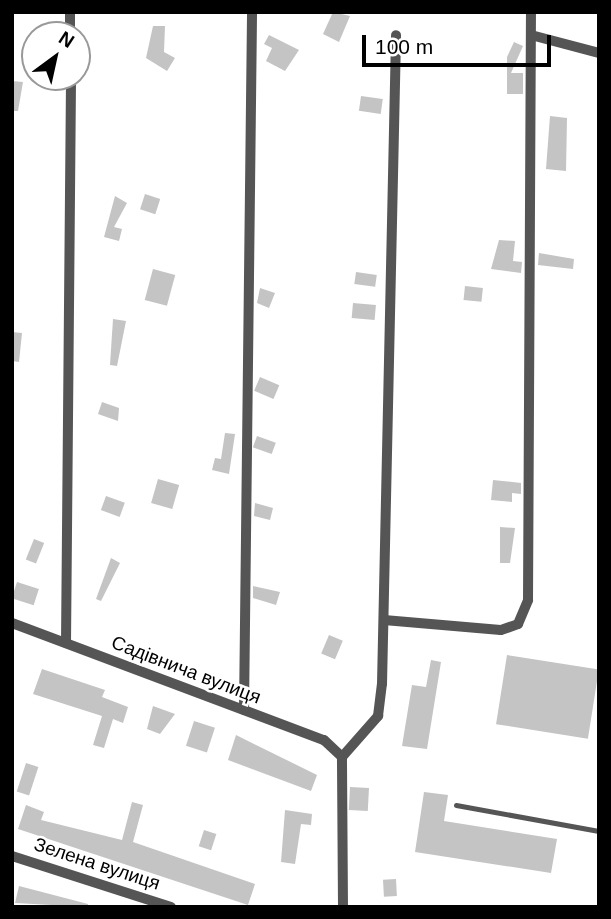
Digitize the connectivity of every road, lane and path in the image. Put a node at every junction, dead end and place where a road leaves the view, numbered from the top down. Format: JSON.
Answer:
{"nodes":[{"id":1,"x":253,"y":12,"type":"edge"},
{"id":2,"x":531,"y":12,"type":"edge"},
{"id":3,"x":396,"y":35,"type":"dead end"},
{"id":4,"x":531,"y":35,"type":"junction"},
{"id":5,"x":599,"y":53,"type":"edge"},
{"id":6,"x":71,"y":91,"type":"edge"},
{"id":7,"x":384,"y":620,"type":"junction"},
{"id":8,"x":12,"y":623,"type":"edge"},
{"id":9,"x":66,"y":643,"type":"junction"},
{"id":10,"x":244,"y":710,"type":"junction"},
{"id":11,"x":342,"y":757,"type":"junction"},
{"id":12,"x":456,"y":805,"type":"dead end"},
{"id":13,"x":599,"y":831,"type":"edge"},
{"id":14,"x":12,"y":856,"type":"edge"},
{"id":15,"x":171,"y":907,"type":"edge"},
{"id":16,"x":343,"y":907,"type":"edge"}],
"edges":[{"from":1,"to":10,"type":"street"},
{"from":2,"to":4,"type":"street"},
{"from":3,"to":7,"type":"street"},
{"from":4,"to":5,"type":"street"},
{"from":4,"to":7,"type":"street"},
{"from":6,"to":9,"type":"street"},
{"from":7,"to":11,"type":"street"},
{"from":8,"to":9,"type":"street","name":"Садівнича вулиця"},
{"from":9,"to":10,"type":"street","name":"Садівнича вулиця"},
{"from":10,"to":11,"type":"street","name":"Садівнича вулиця"},
{"from":11,"to":16,"type":"street"},
{"from":12,"to":13,"type":"lane"},
{"from":14,"to":15,"type":"street","name":"Зелена вулиця"}]}
